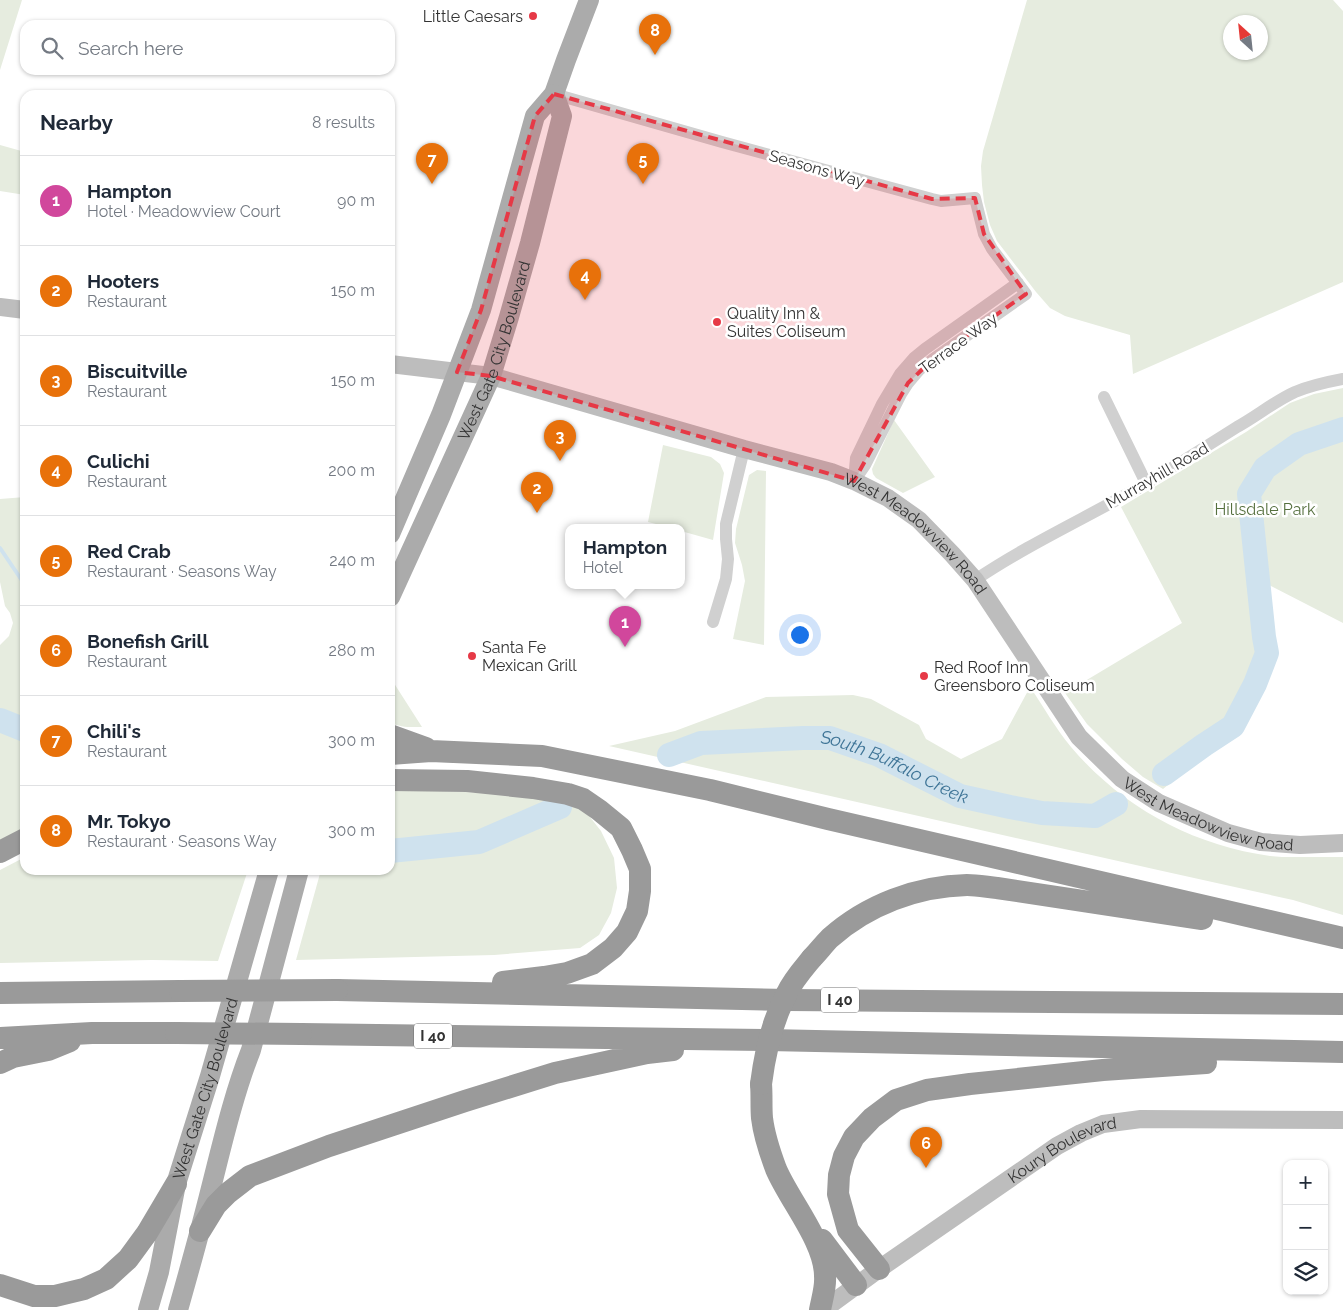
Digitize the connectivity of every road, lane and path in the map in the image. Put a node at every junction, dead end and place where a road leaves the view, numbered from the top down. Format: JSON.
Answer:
{"nodes":[{"id":1,"x":589,"y":0,"type":"edge"},
{"id":2,"x":554,"y":94,"type":"junction"},
{"id":3,"x":1018,"y":283,"type":"junction"},
{"id":4,"x":1026,"y":294,"type":"joint"},
{"id":5,"x":0,"y":307,"type":"edge"},
{"id":6,"x":20,"y":309,"type":"edge"},
{"id":7,"x":395,"y":365,"type":"edge"},
{"id":8,"x":457,"y":372,"type":"junction"},
{"id":9,"x":490,"y":376,"type":"junction"},
{"id":10,"x":1343,"y":379,"type":"edge"},
{"id":11,"x":1104,"y":398,"type":"dead end"},
{"id":12,"x":744,"y":449,"type":"junction"},
{"id":13,"x":854,"y":481,"type":"junction"},
{"id":14,"x":1146,"y":483,"type":"junction"},
{"id":15,"x":395,"y":522,"type":"edge"},
{"id":16,"x":975,"y":580,"type":"junction"},
{"id":17,"x":395,"y":586,"type":"edge"},
{"id":18,"x":713,"y":622,"type":"dead end"},
{"id":19,"x":395,"y":737,"type":"edge"},
{"id":20,"x":431,"y":750,"type":"junction"},
{"id":21,"x":395,"y":754,"type":"edge"},
{"id":22,"x":395,"y":780,"type":"edge"},
{"id":23,"x":20,"y":842,"type":"edge"},
{"id":24,"x":1343,"y":843,"type":"edge"},
{"id":25,"x":0,"y":852,"type":"edge"},
{"id":26,"x":268,"y":875,"type":"edge"},
{"id":27,"x":298,"y":875,"type":"edge"},
{"id":28,"x":1343,"y":940,"type":"edge"},
{"id":29,"x":346,"y":990,"type":"junction"},
{"id":30,"x":0,"y":993,"type":"edge"},
{"id":31,"x":1343,"y":1004,"type":"edge"},
{"id":32,"x":92,"y":1033,"type":"junction"},
{"id":33,"x":0,"y":1038,"type":"edge"},
{"id":34,"x":768,"y":1040,"type":"junction"},
{"id":35,"x":1343,"y":1052,"type":"edge"},
{"id":36,"x":0,"y":1063,"type":"edge"},
{"id":37,"x":1343,"y":1120,"type":"edge"},
{"id":38,"x":176,"y":1184,"type":"junction"},
{"id":39,"x":802,"y":1216,"type":"junction"},
{"id":40,"x":200,"y":1231,"type":"junction"},
{"id":41,"x":878,"y":1269,"type":"junction"},
{"id":42,"x":856,"y":1285,"type":"junction"},
{"id":43,"x":0,"y":1286,"type":"edge"},
{"id":44,"x":148,"y":1310,"type":"edge"},
{"id":45,"x":178,"y":1310,"type":"edge"},
{"id":46,"x":821,"y":1310,"type":"edge"}],
"edges":[{"from":1,"to":2,"type":"main road","name":"West Gate City Boulevard"},
{"from":2,"to":3,"type":"street","name":"Seasons Way"},
{"from":2,"to":8,"type":"main road","name":"West Gate City Boulevard"},
{"from":2,"to":9,"type":"main road","name":"West Gate City Boulevard"},
{"from":3,"to":4,"type":"street","name":"Seasons Way"},
{"from":3,"to":13,"type":"street","name":"Terrace Way"},
{"from":4,"to":13,"type":"street","name":"Terrace Way"},
{"from":5,"to":6,"type":"street"},
{"from":7,"to":8,"type":"street","name":"West Meadowview Road"},
{"from":8,"to":9,"type":"street","name":"West Meadowview Road"},
{"from":8,"to":15,"type":"main road","name":"West Gate City Boulevard"},
{"from":9,"to":12,"type":"street","name":"West Meadowview Road"},
{"from":9,"to":17,"type":"main road","name":"West Gate City Boulevard"},
{"from":10,"to":14,"type":"street","name":"Murrayhill Road"},
{"from":11,"to":14,"type":"street"},
{"from":12,"to":13,"type":"street","name":"West Meadowview Road"},
{"from":12,"to":18,"type":"street"},
{"from":13,"to":16,"type":"street","name":"West Meadowview Road"},
{"from":14,"to":16,"type":"street","name":"Murrayhill Road"},
{"from":16,"to":24,"type":"street","name":"West Meadowview Road"},
{"from":19,"to":20,"type":"highway"},
{"from":20,"to":21,"type":"highway"},
{"from":20,"to":28,"type":"highway"},
{"from":22,"to":29,"type":"highway"},
{"from":23,"to":25,"type":"highway"},
{"from":26,"to":38,"type":"main road","name":"West Gate City Boulevard"},
{"from":27,"to":40,"type":"main road","name":"West Gate City Boulevard"},
{"from":28,"to":39,"type":"highway","bridge":true},
{"from":29,"to":30,"type":"highway","number":"I 40","bridge":true},
{"from":29,"to":31,"type":"highway","number":"I 40"},
{"from":32,"to":33,"type":"highway","number":"I 40"},
{"from":32,"to":34,"type":"highway","number":"I 40","bridge":true},
{"from":32,"to":36,"type":"highway"},
{"from":34,"to":35,"type":"highway","number":"I 40"},
{"from":34,"to":40,"type":"highway"},
{"from":35,"to":41,"type":"highway"},
{"from":37,"to":41,"type":"street","name":"Koury Boulevard"},
{"from":38,"to":43,"type":"highway"},
{"from":38,"to":44,"type":"main road","name":"West Gate City Boulevard"},
{"from":39,"to":42,"type":"highway"},
{"from":39,"to":46,"type":"highway"},
{"from":40,"to":45,"type":"main road","name":"West Gate City Boulevard"},
{"from":41,"to":42,"type":"street","name":"Koury Boulevard"},
{"from":42,"to":46,"type":"street","name":"Koury Boulevard"}]}
